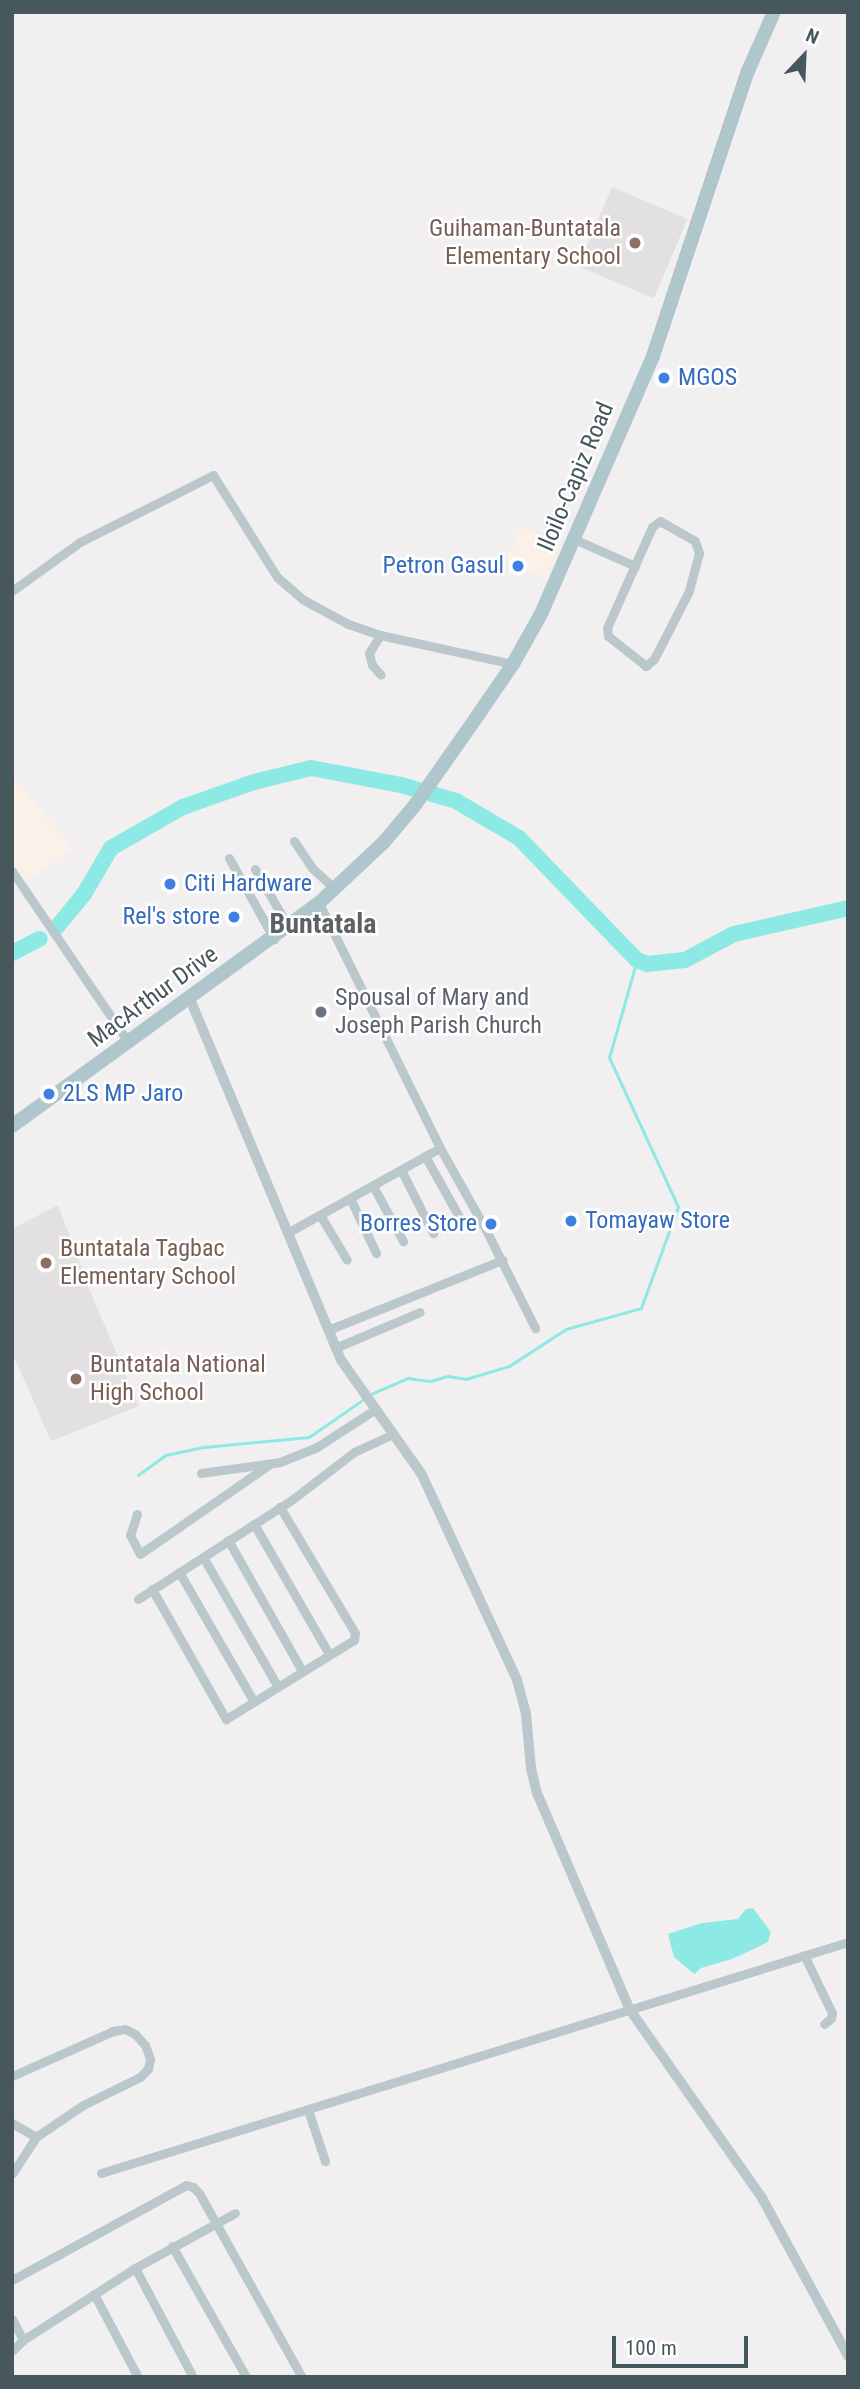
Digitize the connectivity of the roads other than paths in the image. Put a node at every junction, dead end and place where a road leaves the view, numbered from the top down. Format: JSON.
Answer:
{"nodes":[{"id":1,"x":775,"y":12,"type":"edge"},
{"id":2,"x":574,"y":540,"type":"junction"},
{"id":3,"x":635,"y":566,"type":"junction"},
{"id":4,"x":12,"y":591,"type":"edge"},
{"id":5,"x":380,"y":635,"type":"junction"},
{"id":6,"x":513,"y":664,"type":"junction"},
{"id":7,"x":381,"y":675,"type":"dead end"},
{"id":8,"x":293,"y":841,"type":"dead end"},
{"id":9,"x":229,"y":858,"type":"dead end"},
{"id":10,"x":255,"y":870,"type":"dead end"},
{"id":11,"x":12,"y":871,"type":"edge"},
{"id":12,"x":334,"y":888,"type":"junction"},
{"id":13,"x":319,"y":904,"type":"junction"},
{"id":14,"x":289,"y":928,"type":"junction"},
{"id":15,"x":274,"y":939,"type":"junction"},
{"id":16,"x":190,"y":999,"type":"junction"},
{"id":17,"x":129,"y":1043,"type":"junction"},
{"id":18,"x":12,"y":1126,"type":"edge"},
{"id":19,"x":440,"y":1148,"type":"junction"},
{"id":20,"x":425,"y":1157,"type":"junction"},
{"id":21,"x":401,"y":1170,"type":"junction"},
{"id":22,"x":373,"y":1186,"type":"junction"},
{"id":23,"x":350,"y":1198,"type":"junction"},
{"id":24,"x":320,"y":1215,"type":"junction"},
{"id":25,"x":461,"y":1222,"type":"dead end"},
{"id":26,"x":287,"y":1233,"type":"junction"},
{"id":27,"x":433,"y":1233,"type":"dead end"},
{"id":28,"x":403,"y":1241,"type":"dead end"},
{"id":29,"x":376,"y":1253,"type":"dead end"},
{"id":30,"x":502,"y":1260,"type":"junction"},
{"id":31,"x":347,"y":1261,"type":"dead end"},
{"id":32,"x":420,"y":1312,"type":"dead end"},
{"id":33,"x":535,"y":1328,"type":"dead end"},
{"id":34,"x":328,"y":1330,"type":"junction"},
{"id":35,"x":335,"y":1348,"type":"junction"},
{"id":36,"x":372,"y":1407,"type":"junction"},
{"id":37,"x":393,"y":1434,"type":"junction"},
{"id":38,"x":270,"y":1464,"type":"junction"},
{"id":39,"x":201,"y":1473,"type":"dead end"},
{"id":40,"x":280,"y":1507,"type":"junction"},
{"id":41,"x":137,"y":1514,"type":"dead end"},
{"id":42,"x":254,"y":1524,"type":"junction"},
{"id":43,"x":228,"y":1541,"type":"junction"},
{"id":44,"x":203,"y":1556,"type":"junction"},
{"id":45,"x":179,"y":1572,"type":"junction"},
{"id":46,"x":152,"y":1589,"type":"junction"},
{"id":47,"x":138,"y":1599,"type":"dead end"},
{"id":48,"x":329,"y":1654,"type":"junction"},
{"id":49,"x":302,"y":1671,"type":"junction"},
{"id":50,"x":278,"y":1687,"type":"junction"},
{"id":51,"x":254,"y":1702,"type":"junction"},
{"id":52,"x":848,"y":1942,"type":"edge"},
{"id":53,"x":804,"y":1955,"type":"junction"},
{"id":54,"x":629,"y":2010,"type":"junction"},
{"id":55,"x":824,"y":2024,"type":"dead end"},
{"id":56,"x":12,"y":2076,"type":"edge"},
{"id":57,"x":308,"y":2110,"type":"junction"},
{"id":58,"x":12,"y":2123,"type":"edge"},
{"id":59,"x":36,"y":2137,"type":"junction"},
{"id":60,"x":325,"y":2161,"type":"dead end"},
{"id":61,"x":101,"y":2173,"type":"dead end"},
{"id":62,"x":12,"y":2174,"type":"edge"},
{"id":63,"x":235,"y":2213,"type":"dead end"},
{"id":64,"x":215,"y":2223,"type":"junction"},
{"id":65,"x":172,"y":2246,"type":"junction"},
{"id":66,"x":135,"y":2268,"type":"junction"},
{"id":67,"x":12,"y":2280,"type":"edge"},
{"id":68,"x":94,"y":2294,"type":"junction"},
{"id":69,"x":12,"y":2319,"type":"edge"},
{"id":70,"x":23,"y":2340,"type":"junction"},
{"id":71,"x":12,"y":2351,"type":"edge"},
{"id":72,"x":848,"y":2356,"type":"edge"},
{"id":73,"x":138,"y":2377,"type":"edge"},
{"id":74,"x":193,"y":2377,"type":"edge"},
{"id":75,"x":246,"y":2377,"type":"edge"},
{"id":76,"x":302,"y":2377,"type":"edge"}],
"edges":[{"from":1,"to":2,"type":"main road","name":"Iloilo-Capiz Road"},
{"from":2,"to":3,"type":"street"},
{"from":2,"to":6,"type":"main road","name":"Iloilo-Capiz Road"},
{"from":3,"to":3,"type":"street"},
{"from":4,"to":5,"type":"street"},
{"from":5,"to":6,"type":"street"},
{"from":5,"to":7,"type":"street"},
{"from":6,"to":12,"type":"main road","name":"Iloilo-Capiz Road"},
{"from":8,"to":12,"type":"street"},
{"from":9,"to":15,"type":"street"},
{"from":10,"to":14,"type":"street"},
{"from":11,"to":17,"type":"street"},
{"from":12,"to":13,"type":"main road","name":"Iloilo-Capiz Road"},
{"from":13,"to":14,"type":"main road","name":"MacArthur Drive"},
{"from":13,"to":19,"type":"street"},
{"from":14,"to":15,"type":"main road","name":"MacArthur Drive"},
{"from":15,"to":16,"type":"main road","name":"MacArthur Drive"},
{"from":16,"to":17,"type":"main road","name":"MacArthur Drive"},
{"from":16,"to":26,"type":"street"},
{"from":17,"to":18,"type":"main road","name":"MacArthur Drive"},
{"from":19,"to":20,"type":"street"},
{"from":19,"to":30,"type":"street"},
{"from":20,"to":21,"type":"street"},
{"from":20,"to":25,"type":"street"},
{"from":21,"to":22,"type":"street"},
{"from":21,"to":27,"type":"street"},
{"from":22,"to":23,"type":"street"},
{"from":22,"to":28,"type":"street"},
{"from":23,"to":24,"type":"street"},
{"from":23,"to":29,"type":"street"},
{"from":24,"to":26,"type":"street"},
{"from":24,"to":31,"type":"street"},
{"from":26,"to":34,"type":"street"},
{"from":30,"to":33,"type":"street"},
{"from":30,"to":34,"type":"street"},
{"from":32,"to":35,"type":"street"},
{"from":34,"to":35,"type":"street"},
{"from":35,"to":36,"type":"street"},
{"from":36,"to":37,"type":"street"},
{"from":36,"to":38,"type":"street"},
{"from":37,"to":40,"type":"street"},
{"from":37,"to":54,"type":"street"},
{"from":38,"to":39,"type":"street"},
{"from":38,"to":41,"type":"street"},
{"from":40,"to":42,"type":"street"},
{"from":40,"to":48,"type":"street"},
{"from":42,"to":43,"type":"street"},
{"from":42,"to":48,"type":"street"},
{"from":43,"to":44,"type":"street"},
{"from":43,"to":49,"type":"street"},
{"from":44,"to":45,"type":"street"},
{"from":44,"to":50,"type":"street"},
{"from":45,"to":46,"type":"street"},
{"from":45,"to":51,"type":"street"},
{"from":46,"to":47,"type":"street"},
{"from":46,"to":51,"type":"street"},
{"from":48,"to":49,"type":"street"},
{"from":49,"to":50,"type":"street"},
{"from":50,"to":51,"type":"street"},
{"from":52,"to":53,"type":"street"},
{"from":53,"to":54,"type":"street"},
{"from":53,"to":55,"type":"street"},
{"from":54,"to":57,"type":"street"},
{"from":54,"to":72,"type":"street"},
{"from":56,"to":59,"type":"street"},
{"from":57,"to":60,"type":"street"},
{"from":57,"to":61,"type":"street"},
{"from":58,"to":59,"type":"street"},
{"from":59,"to":62,"type":"street"},
{"from":63,"to":64,"type":"street"},
{"from":64,"to":65,"type":"street"},
{"from":64,"to":67,"type":"street"},
{"from":64,"to":76,"type":"street"},
{"from":65,"to":66,"type":"street"},
{"from":65,"to":75,"type":"street"},
{"from":66,"to":68,"type":"street"},
{"from":66,"to":74,"type":"street"},
{"from":68,"to":70,"type":"street"},
{"from":68,"to":73,"type":"street"},
{"from":69,"to":70,"type":"street"},
{"from":70,"to":71,"type":"street"}]}
